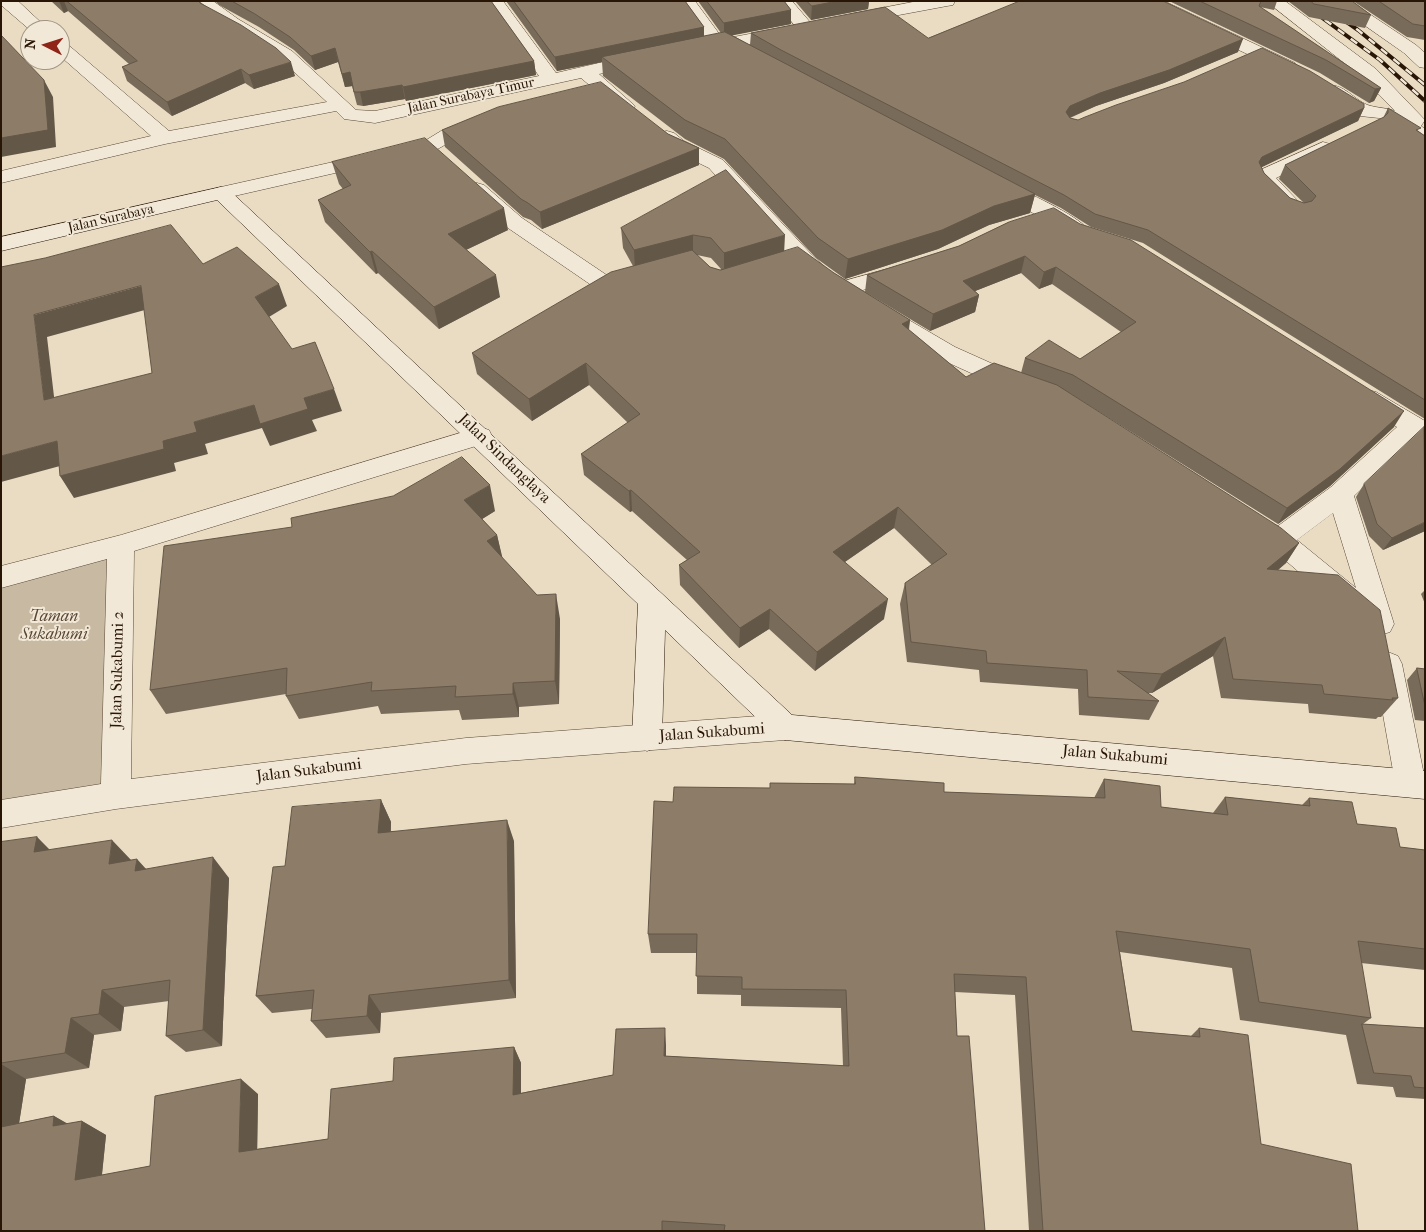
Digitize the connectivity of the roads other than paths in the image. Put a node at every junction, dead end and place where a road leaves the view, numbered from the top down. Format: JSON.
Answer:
{"nodes":[{"id":1,"x":7,"y":1,"type":"edge"},
{"id":2,"x":202,"y":1,"type":"edge"},
{"id":3,"x":494,"y":1,"type":"edge"},
{"id":4,"x":686,"y":1,"type":"edge"},
{"id":5,"x":783,"y":1,"type":"edge"},
{"id":6,"x":947,"y":1,"type":"edge"},
{"id":7,"x":1150,"y":1,"type":"edge"},
{"id":8,"x":1274,"y":1,"type":"edge"},
{"id":9,"x":1338,"y":1,"type":"edge"},
{"id":10,"x":29,"y":20,"type":"edge"},
{"id":11,"x":806,"y":28,"type":"junction"},
{"id":12,"x":723,"y":44,"type":"junction"},
{"id":13,"x":690,"y":50,"type":"edge"},
{"id":14,"x":1259,"y":52,"type":"junction"},
{"id":15,"x":70,"y":56,"type":"edge"},
{"id":16,"x":750,"y":56,"type":"edge"},
{"id":17,"x":1234,"y":63,"type":"edge"},
{"id":18,"x":1425,"y":63,"type":"edge"},
{"id":19,"x":623,"y":64,"type":"edge"},
{"id":20,"x":585,"y":72,"type":"junction"},
{"id":21,"x":550,"y":78,"type":"junction"},
{"id":22,"x":340,"y":105,"type":"junction"},
{"id":23,"x":638,"y":115,"type":"edge"},
{"id":24,"x":494,"y":116,"type":"edge"},
{"id":25,"x":654,"y":127,"type":"edge"},
{"id":26,"x":1425,"y":130,"type":"edge"},
{"id":27,"x":165,"y":138,"type":"junction"},
{"id":28,"x":1425,"y":138,"type":"edge"},
{"id":29,"x":1339,"y":140,"type":"edge"},
{"id":30,"x":1,"y":177,"type":"edge"},
{"id":31,"x":465,"y":178,"type":"edge"},
{"id":32,"x":983,"y":178,"type":"edge"},
{"id":33,"x":221,"y":193,"type":"junction"},
{"id":34,"x":1298,"y":209,"type":"edge"},
{"id":35,"x":1052,"y":215,"type":"junction"},
{"id":36,"x":1025,"y":224,"type":"edge"},
{"id":37,"x":1091,"y":237,"type":"edge"},
{"id":38,"x":1,"y":244,"type":"edge"},
{"id":39,"x":921,"y":265,"type":"edge"},
{"id":40,"x":655,"y":273,"type":"edge"},
{"id":41,"x":841,"y":289,"type":"junction"},
{"id":42,"x":1032,"y":389,"type":"edge"},
{"id":43,"x":1354,"y":389,"type":"edge"},
{"id":44,"x":1419,"y":430,"type":"edge"},
{"id":45,"x":480,"y":436,"type":"junction"},
{"id":46,"x":1340,"y":494,"type":"junction"},
{"id":47,"x":1247,"y":520,"type":"edge"},
{"id":48,"x":1279,"y":540,"type":"junction"},
{"id":49,"x":121,"y":545,"type":"junction"},
{"id":50,"x":1,"y":577,"type":"edge"},
{"id":51,"x":652,"y":600,"type":"junction"},
{"id":52,"x":1380,"y":624,"type":"junction"},
{"id":53,"x":785,"y":727,"type":"junction"},
{"id":54,"x":647,"y":738,"type":"junction"},
{"id":55,"x":1417,"y":784,"type":"edge"},
{"id":56,"x":116,"y":795,"type":"junction"},
{"id":57,"x":1,"y":814,"type":"edge"}],
"edges":[{"from":1,"to":10,"type":"street"},
{"from":2,"to":22,"type":"street","name":"Jalan Surabaya Timur"},
{"from":3,"to":21,"type":"street"},
{"from":4,"to":12,"type":"street"},
{"from":5,"to":11,"type":"street"},
{"from":6,"to":11,"type":"street"},
{"from":7,"to":14,"type":"street"},
{"from":8,"to":26,"type":"street"},
{"from":9,"to":18,"type":"street"},
{"from":11,"to":12,"type":"street"},
{"from":12,"to":13,"type":"street"},
{"from":12,"to":16,"type":"street"},
{"from":14,"to":17,"type":"street"},
{"from":14,"to":28,"type":"street"},
{"from":15,"to":27,"type":"street"},
{"from":19,"to":20,"type":"street","name":"Jalan Surabaya Timur"},
{"from":20,"to":21,"type":"street","name":"Jalan Surabaya Timur"},
{"from":20,"to":23,"type":"street"},
{"from":21,"to":22,"type":"street","name":"Jalan Surabaya Timur"},
{"from":22,"to":27,"type":"street"},
{"from":24,"to":33,"type":"street","name":"Jalan Surabaya"},
{"from":25,"to":41,"type":"street"},
{"from":27,"to":30,"type":"street"},
{"from":29,"to":34,"type":"street"},
{"from":31,"to":40,"type":"street"},
{"from":32,"to":35,"type":"street"},
{"from":33,"to":38,"type":"street","name":"Jalan Surabaya"},
{"from":33,"to":45,"type":"street","name":"Jalan Sindanglaya"},
{"from":35,"to":36,"type":"street"},
{"from":35,"to":37,"type":"street"},
{"from":39,"to":41,"type":"street"},
{"from":41,"to":42,"type":"street"},
{"from":43,"to":44,"type":"street"},
{"from":44,"to":46,"type":"street"},
{"from":45,"to":49,"type":"street"},
{"from":45,"to":51,"type":"street","name":"Jalan Sindanglaya"},
{"from":46,"to":48,"type":"street"},
{"from":46,"to":52,"type":"street"},
{"from":47,"to":48,"type":"street"},
{"from":48,"to":52,"type":"street"},
{"from":49,"to":50,"type":"street"},
{"from":49,"to":56,"type":"street","name":"Jalan Sukabumi 2"},
{"from":51,"to":53,"type":"street","name":"Jalan Sindanglaya"},
{"from":51,"to":54,"type":"street"},
{"from":52,"to":55,"type":"street"},
{"from":53,"to":54,"type":"street","name":"Jalan Sukabumi"},
{"from":53,"to":55,"type":"street","name":"Jalan Sukabumi"},
{"from":54,"to":56,"type":"street","name":"Jalan Sukabumi"},
{"from":56,"to":57,"type":"street","name":"Jalan Sukabumi"}]}
